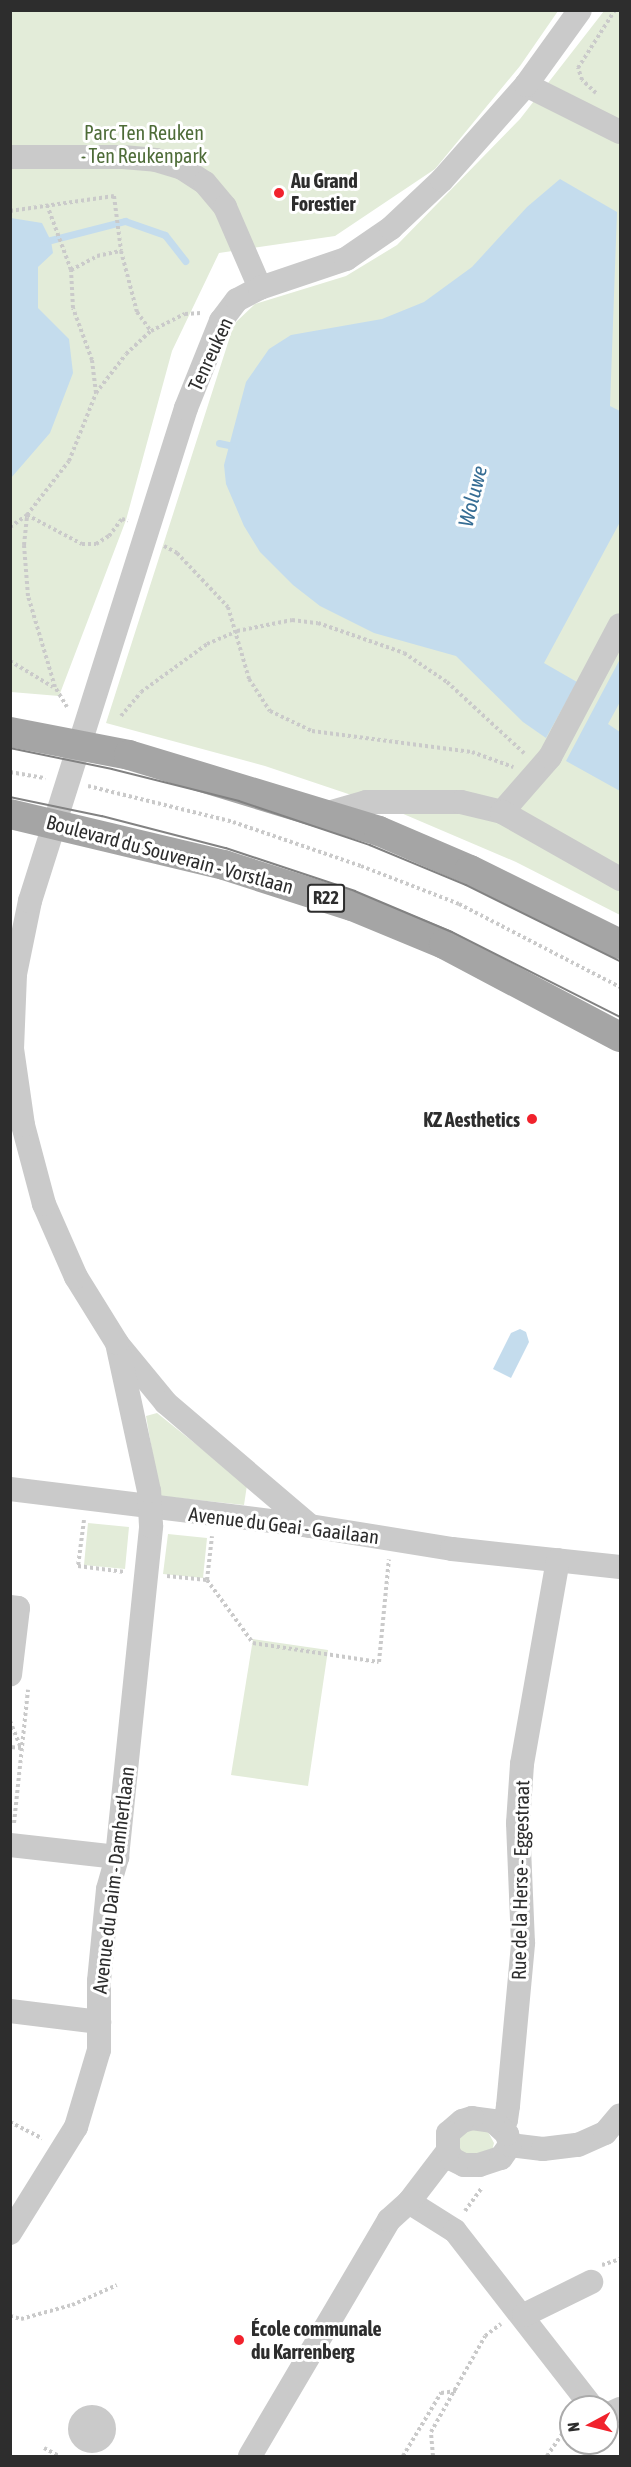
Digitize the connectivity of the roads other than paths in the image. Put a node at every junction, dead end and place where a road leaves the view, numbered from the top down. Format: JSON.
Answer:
{"nodes":[{"id":1,"x":580,"y":10,"type":"edge"},
{"id":2,"x":526,"y":85,"type":"junction"},
{"id":3,"x":621,"y":132,"type":"edge"},
{"id":4,"x":10,"y":157,"type":"edge"},
{"id":5,"x":260,"y":288,"type":"junction"},
{"id":6,"x":621,"y":625,"type":"edge"},
{"id":7,"x":10,"y":732,"type":"edge"},
{"id":8,"x":78,"y":744,"type":"junction"},
{"id":9,"x":502,"y":812,"type":"junction"},
{"id":10,"x":328,"y":813,"type":"junction"},
{"id":11,"x":10,"y":814,"type":"edge"},
{"id":12,"x":54,"y":821,"type":"junction"},
{"id":13,"x":621,"y":879,"type":"edge"},
{"id":14,"x":621,"y":944,"type":"edge"},
{"id":15,"x":621,"y":1037,"type":"edge"},
{"id":16,"x":117,"y":1343,"type":"junction"},
{"id":17,"x":10,"y":1489,"type":"edge"},
{"id":18,"x":150,"y":1507,"type":"junction"},
{"id":19,"x":310,"y":1526,"type":"junction"},
{"id":20,"x":558,"y":1560,"type":"junction"},
{"id":21,"x":621,"y":1567,"type":"edge"},
{"id":22,"x":10,"y":1607,"type":"edge"},
{"id":23,"x":20,"y":1677,"type":"edge"},
{"id":24,"x":12,"y":1835,"type":"edge"},
{"id":25,"x":117,"y":1857,"type":"junction"},
{"id":26,"x":10,"y":2011,"type":"edge"},
{"id":27,"x":99,"y":2022,"type":"junction"},
{"id":28,"x":621,"y":2115,"type":"edge"},
{"id":29,"x":505,"y":2136,"type":"junction"},
{"id":30,"x":448,"y":2151,"type":"junction"},
{"id":31,"x":409,"y":2202,"type":"junction"},
{"id":32,"x":10,"y":2233,"type":"edge"},
{"id":33,"x":591,"y":2282,"type":"dead end"},
{"id":34,"x":515,"y":2317,"type":"junction"},
{"id":35,"x":582,"y":2395,"type":"edge"},
{"id":36,"x":250,"y":2457,"type":"edge"}],
"edges":[{"from":1,"to":2,"type":"street","name":"Tenreuken"},
{"from":2,"to":3,"type":"street"},
{"from":2,"to":5,"type":"street","name":"Tenreuken"},
{"from":4,"to":5,"type":"street"},
{"from":5,"to":8,"type":"street","name":"Tenreuken"},
{"from":6,"to":9,"type":"street"},
{"from":7,"to":8,"type":"main road"},
{"from":8,"to":10,"type":"main road"},
{"from":8,"to":12,"type":"street","name":"Tenreuken"},
{"from":9,"to":10,"type":"street"},
{"from":9,"to":13,"type":"street"},
{"from":10,"to":14,"type":"main road"},
{"from":11,"to":12,"type":"main road","name":"Boulevard du Souverain - Vorstlaan","number":"R22"},
{"from":12,"to":15,"type":"main road","name":"Boulevard du Souverain - Vorstlaan","number":"R22"},
{"from":12,"to":16,"type":"street","name":"Tenreuken"},
{"from":16,"to":18,"type":"street","name":"Avenue du Daim - Damhertlaan"},
{"from":16,"to":19,"type":"street"},
{"from":17,"to":18,"type":"street","name":"Avenue du Geai - Gaailaan"},
{"from":18,"to":19,"type":"street","name":"Avenue du Geai - Gaailaan"},
{"from":18,"to":25,"type":"street","name":"Avenue du Daim - Damhertlaan"},
{"from":19,"to":20,"type":"street","name":"Avenue du Geai - Gaailaan"},
{"from":20,"to":21,"type":"street","name":"Avenue du Geai - Gaailaan"},
{"from":20,"to":29,"type":"street","name":"Rue de la Herse - Eggestraat"},
{"from":22,"to":23,"type":"street"},
{"from":24,"to":25,"type":"street"},
{"from":25,"to":27,"type":"street","name":"Avenue du Daim - Damhertlaan"},
{"from":26,"to":27,"type":"street"},
{"from":27,"to":32,"type":"street","name":"Avenue du Daim - Damhertlaan"},
{"from":28,"to":29,"type":"street"},
{"from":29,"to":30,"type":"street"},
{"from":29,"to":30,"type":"street"},
{"from":30,"to":31,"type":"street"},
{"from":31,"to":34,"type":"street"},
{"from":31,"to":36,"type":"street"},
{"from":33,"to":34,"type":"street"},
{"from":34,"to":35,"type":"street"}]}
